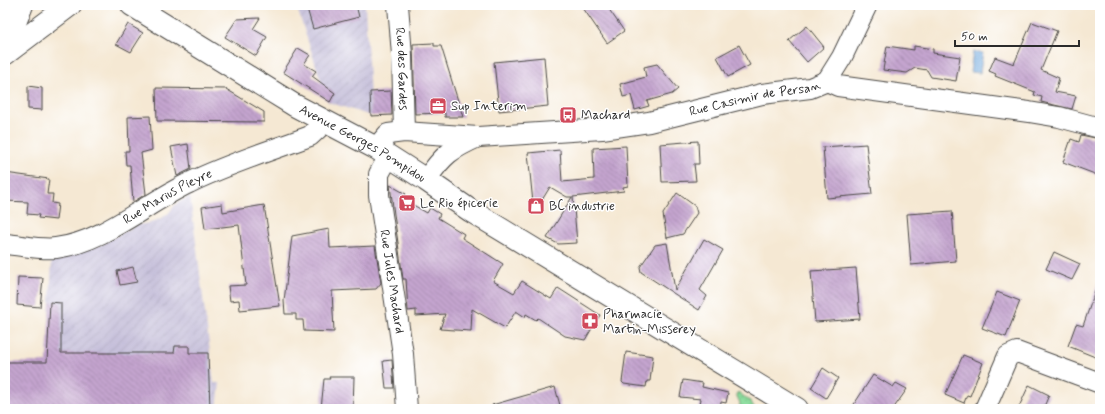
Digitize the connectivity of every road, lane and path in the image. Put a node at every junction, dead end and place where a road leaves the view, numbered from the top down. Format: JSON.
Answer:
{"nodes":[{"id":1,"x":22,"y":5,"type":"edge"},
{"id":2,"x":44,"y":5,"type":"edge"},
{"id":3,"x":70,"y":5,"type":"edge"},
{"id":4,"x":119,"y":5,"type":"edge"},
{"id":5,"x":398,"y":5,"type":"edge"},
{"id":6,"x":867,"y":5,"type":"edge"},
{"id":7,"x":139,"y":8,"type":"edge"},
{"id":8,"x":5,"y":48,"type":"edge"},
{"id":9,"x":5,"y":54,"type":"edge"},
{"id":10,"x":827,"y":81,"type":"junction"},
{"id":11,"x":325,"y":122,"type":"junction"},
{"id":12,"x":1100,"y":128,"type":"edge"},
{"id":13,"x":404,"y":132,"type":"junction"},
{"id":14,"x":478,"y":137,"type":"junction"},
{"id":15,"x":382,"y":152,"type":"junction"},
{"id":16,"x":426,"y":180,"type":"junction"},
{"id":17,"x":5,"y":244,"type":"edge"},
{"id":18,"x":1100,"y":384,"type":"edge"},
{"id":19,"x":792,"y":408,"type":"edge"},
{"id":20,"x":406,"y":409,"type":"edge"},
{"id":21,"x":985,"y":409,"type":"edge"}],
"edges":[{"from":1,"to":8,"type":"main road"},
{"from":2,"to":9,"type":"main road"},
{"from":3,"to":9,"type":"main road"},
{"from":4,"to":7,"type":"main road","name":"Avenue Georges Pompidou"},
{"from":5,"to":13,"type":"street","name":"Rue des Gardes"},
{"from":6,"to":10,"type":"street"},
{"from":7,"to":11,"type":"main road","name":"Avenue Georges Pompidou"},
{"from":10,"to":12,"type":"street","name":"Rue Casimir de Persan"},
{"from":10,"to":14,"type":"street","name":"Rue Casimir de Persan"},
{"from":11,"to":15,"type":"main road","name":"Avenue Georges Pompidou"},
{"from":11,"to":17,"type":"street","name":"Rue Marius Pieyre"},
{"from":13,"to":14,"type":"street","name":"Rue Casimir de Persan"},
{"from":13,"to":15,"type":"street","name":"Rue Casimir de Persan"},
{"from":14,"to":16,"type":"street","name":"Rue Casimir de Persan"},
{"from":15,"to":16,"type":"main road","name":"Avenue Georges Pompidou"},
{"from":15,"to":20,"type":"street","name":"Rue Jules Machard"},
{"from":16,"to":19,"type":"main road","name":"Avenue Georges Pompidou"},
{"from":18,"to":21,"type":"street"}]}
